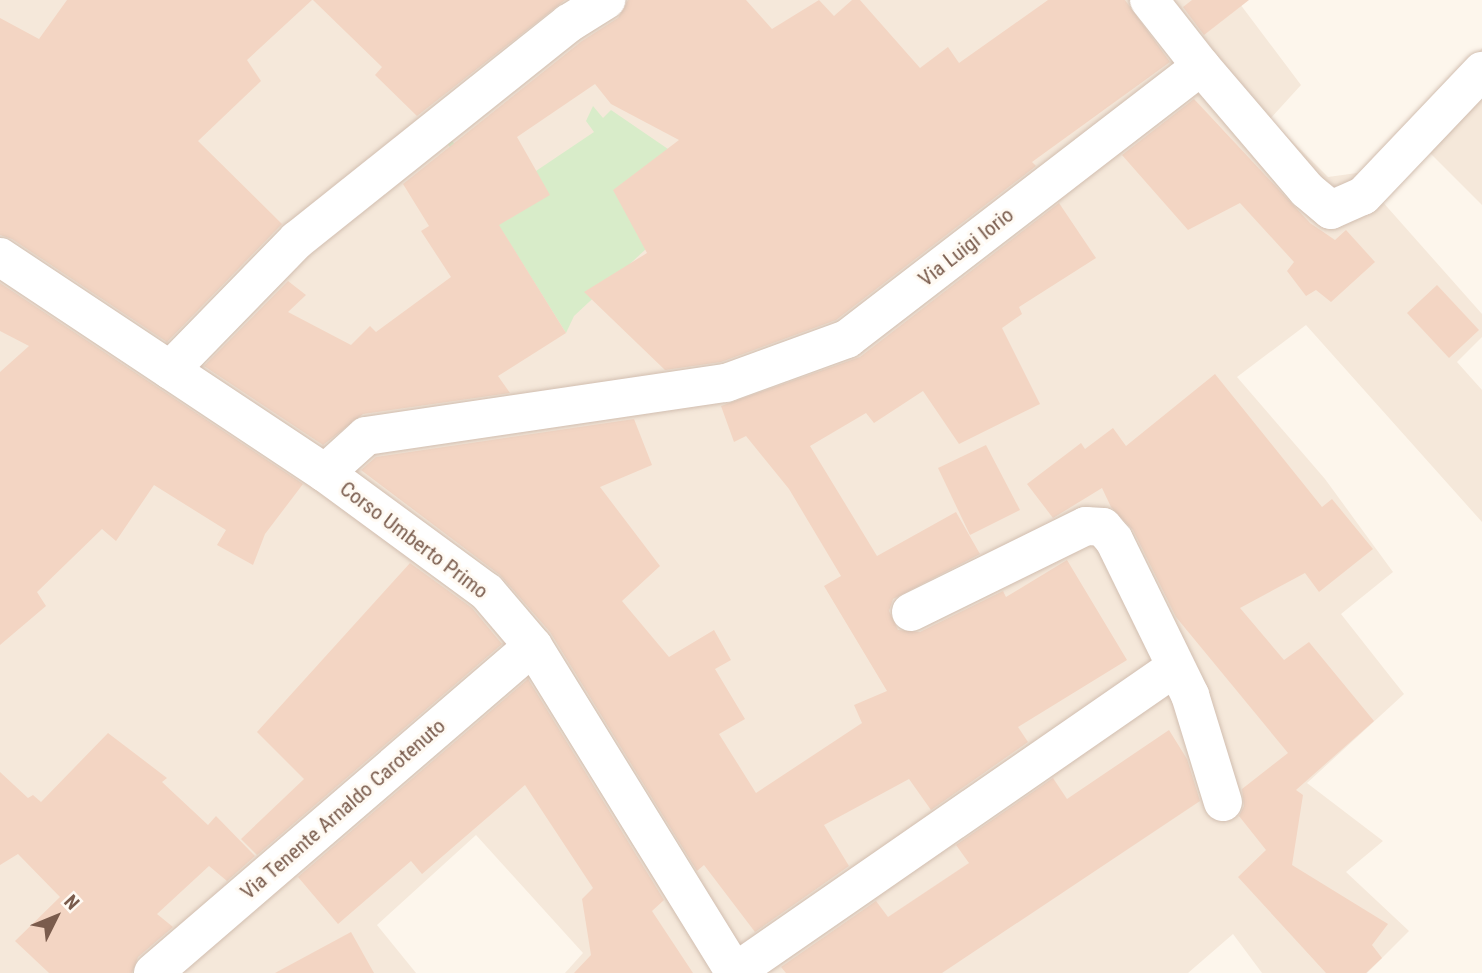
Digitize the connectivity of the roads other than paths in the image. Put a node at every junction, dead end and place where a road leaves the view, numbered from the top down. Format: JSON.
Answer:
{"nodes":[{"id":1,"x":606,"y":0,"type":"edge"},
{"id":2,"x":1149,"y":0,"type":"edge"},
{"id":3,"x":1200,"y":66,"type":"junction"},
{"id":4,"x":1482,"y":71,"type":"edge"},
{"id":5,"x":0,"y":257,"type":"edge"},
{"id":6,"x":170,"y":370,"type":"junction"},
{"id":7,"x":325,"y":473,"type":"junction"},
{"id":8,"x":911,"y":612,"type":"dead end"},
{"id":9,"x":533,"y":646,"type":"junction"},
{"id":10,"x":1174,"y":668,"type":"junction"},
{"id":11,"x":1223,"y":802,"type":"dead end"},
{"id":12,"x":153,"y":973,"type":"edge"},
{"id":13,"x":735,"y":973,"type":"edge"}],
"edges":[{"from":1,"to":6,"type":"street"},
{"from":2,"to":3,"type":"street"},
{"from":3,"to":4,"type":"street"},
{"from":3,"to":7,"type":"street","name":"Via Luigi Iorio"},
{"from":5,"to":6,"type":"street","name":"Corso Umberto Primo"},
{"from":6,"to":7,"type":"street","name":"Corso Umberto Primo"},
{"from":7,"to":9,"type":"street","name":"Corso Umberto Primo"},
{"from":8,"to":10,"type":"street"},
{"from":9,"to":12,"type":"street","name":"Via Tenente Arnaldo Carotenuto"},
{"from":9,"to":13,"type":"street","name":"Corso Umberto Primo"},
{"from":10,"to":11,"type":"street"},
{"from":10,"to":13,"type":"street"}]}
